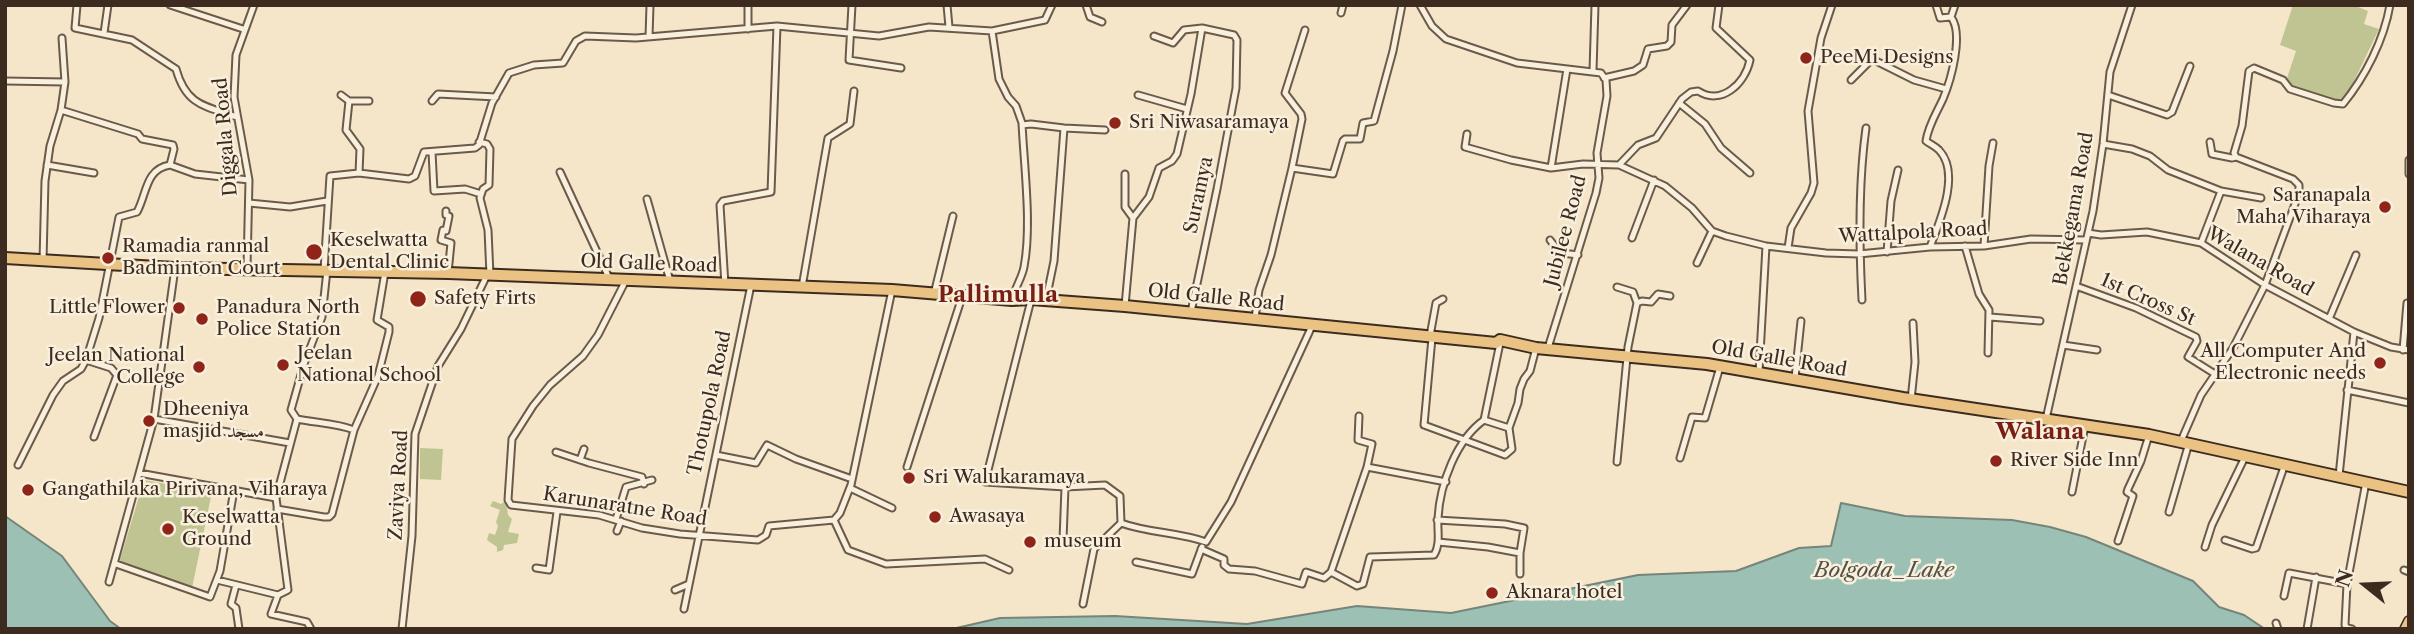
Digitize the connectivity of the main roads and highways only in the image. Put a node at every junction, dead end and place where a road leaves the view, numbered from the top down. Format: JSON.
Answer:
{"nodes":[{"id":1,"x":5,"y":258,"type":"edge"},
{"id":2,"x":2409,"y":492,"type":"edge"},
{"id":3,"x":2409,"y":621,"type":"edge"},
{"id":4,"x":2405,"y":629,"type":"edge"}],
"edges":[{"from":1,"to":2,"type":"highway","name":"Old Galle Road"},
{"from":3,"to":4,"type":"main road"}]}
